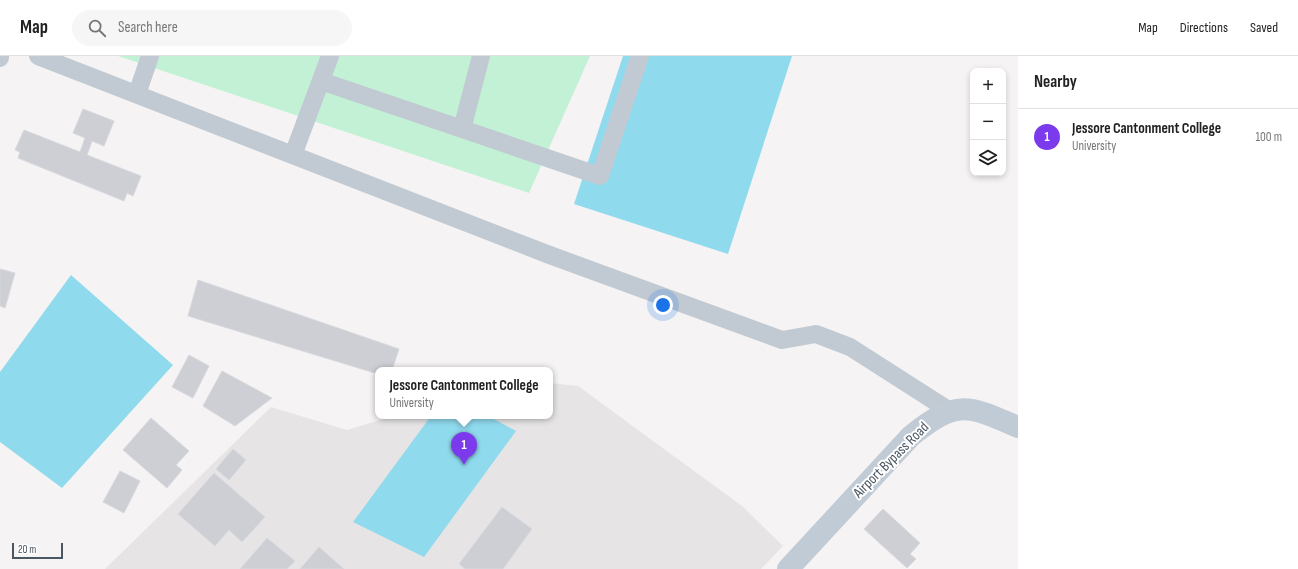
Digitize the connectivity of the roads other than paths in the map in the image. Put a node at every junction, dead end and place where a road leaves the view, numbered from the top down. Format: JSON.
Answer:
{"nodes":[{"id":1,"x":38,"y":56,"type":"edge"},
{"id":2,"x":150,"y":56,"type":"edge"},
{"id":3,"x":330,"y":56,"type":"edge"},
{"id":4,"x":481,"y":56,"type":"edge"},
{"id":5,"x":640,"y":56,"type":"edge"},
{"id":6,"x":321,"y":81,"type":"junction"},
{"id":7,"x":137,"y":94,"type":"junction"},
{"id":8,"x":462,"y":129,"type":"junction"},
{"id":9,"x":293,"y":155,"type":"junction"},
{"id":10,"x":950,"y":411,"type":"junction"},
{"id":11,"x":1018,"y":427,"type":"edge"},
{"id":12,"x":788,"y":569,"type":"edge"}],
"edges":[{"from":1,"to":7,"type":"street"},
{"from":2,"to":7,"type":"street"},
{"from":3,"to":6,"type":"street"},
{"from":4,"to":8,"type":"street"},
{"from":5,"to":8,"type":"street"},
{"from":6,"to":8,"type":"street"},
{"from":6,"to":9,"type":"street"},
{"from":7,"to":9,"type":"street"},
{"from":9,"to":10,"type":"street"},
{"from":10,"to":11,"type":"street","name":"Airport Bypass Road"},
{"from":10,"to":12,"type":"street","name":"Airport Bypass Road"}]}
